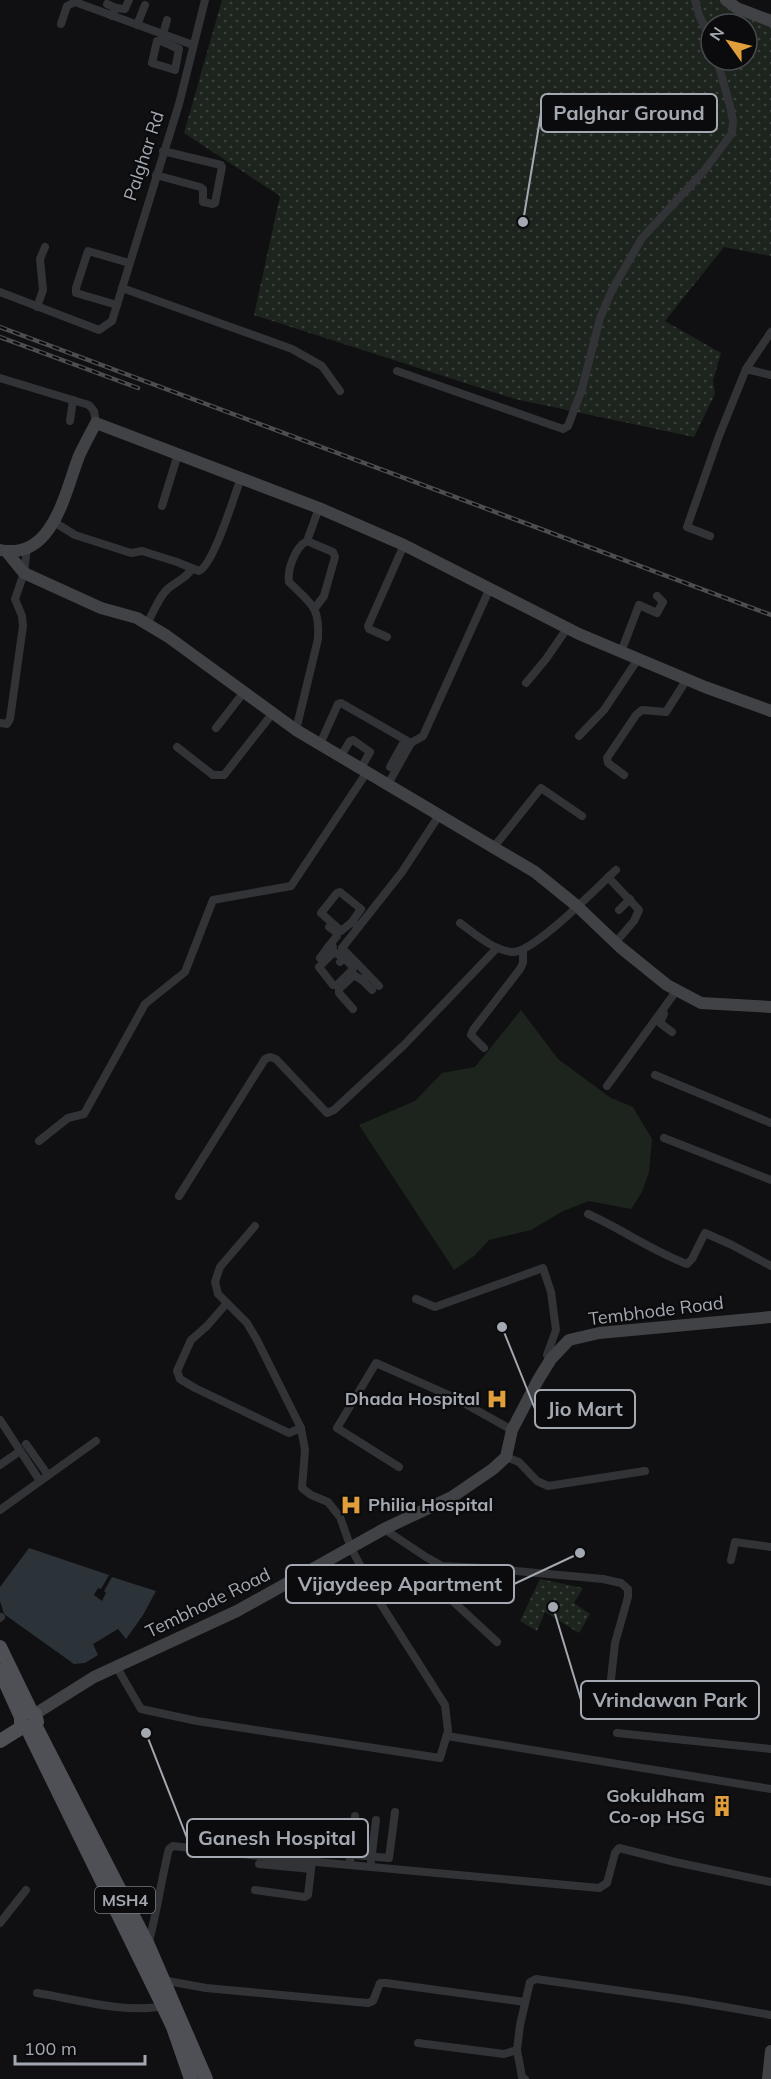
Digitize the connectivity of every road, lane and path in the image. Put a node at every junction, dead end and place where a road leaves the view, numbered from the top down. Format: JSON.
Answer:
{"nodes":[{"id":1,"x":129,"y":0,"type":"edge"},
{"id":2,"x":205,"y":0,"type":"edge"},
{"id":3,"x":726,"y":0,"type":"edge"},
{"id":4,"x":91,"y":4,"type":"edge"},
{"id":5,"x":145,"y":4,"type":"dead end"},
{"id":6,"x":112,"y":9,"type":"junction"},
{"id":7,"x":167,"y":20,"type":"dead end"},
{"id":8,"x":771,"y":21,"type":"edge"},
{"id":9,"x":61,"y":24,"type":"dead end"},
{"id":10,"x":137,"y":25,"type":"junction"},
{"id":11,"x":162,"y":38,"type":"junction"},
{"id":12,"x":193,"y":45,"type":"junction"},
{"id":13,"x":720,"y":72,"type":"edge"},
{"id":14,"x":163,"y":151,"type":"junction"},
{"id":15,"x":156,"y":175,"type":"junction"},
{"id":16,"x":45,"y":247,"type":"dead end"},
{"id":17,"x":129,"y":263,"type":"junction"},
{"id":18,"x":122,"y":288,"type":"junction"},
{"id":19,"x":0,"y":292,"type":"edge"},
{"id":20,"x":117,"y":305,"type":"junction"},
{"id":21,"x":37,"y":307,"type":"junction"},
{"id":22,"x":771,"y":332,"type":"edge"},
{"id":23,"x":746,"y":369,"type":"junction"},
{"id":24,"x":397,"y":371,"type":"dead end"},
{"id":25,"x":771,"y":375,"type":"edge"},
{"id":26,"x":0,"y":378,"type":"edge"},
{"id":27,"x":340,"y":391,"type":"dead end"},
{"id":28,"x":73,"y":400,"type":"junction"},
{"id":29,"x":70,"y":421,"type":"dead end"},
{"id":30,"x":96,"y":423,"type":"junction"},
{"id":31,"x":178,"y":454,"type":"junction"},
{"id":32,"x":241,"y":478,"type":"junction"},
{"id":33,"x":162,"y":506,"type":"dead end"},
{"id":34,"x":319,"y":508,"type":"junction"},
{"id":35,"x":54,"y":522,"type":"junction"},
{"id":36,"x":710,"y":536,"type":"dead end"},
{"id":37,"x":307,"y":541,"type":"junction"},
{"id":38,"x":404,"y":545,"type":"junction"},
{"id":39,"x":27,"y":548,"type":"junction"},
{"id":40,"x":3,"y":550,"type":"edge"},
{"id":41,"x":192,"y":569,"type":"junction"},
{"id":42,"x":19,"y":572,"type":"junction"},
{"id":43,"x":490,"y":588,"type":"junction"},
{"id":44,"x":657,"y":596,"type":"dead end"},
{"id":45,"x":315,"y":608,"type":"junction"},
{"id":46,"x":147,"y":624,"type":"junction"},
{"id":47,"x":568,"y":627,"type":"junction"},
{"id":48,"x":387,"y":637,"type":"dead end"},
{"id":49,"x":621,"y":652,"type":"junction"},
{"id":50,"x":638,"y":659,"type":"junction"},
{"id":51,"x":687,"y":680,"type":"junction"},
{"id":52,"x":526,"y":683,"type":"dead end"},
{"id":53,"x":244,"y":692,"type":"junction"},
{"id":54,"x":771,"y":711,"type":"edge"},
{"id":55,"x":272,"y":714,"type":"junction"},
{"id":56,"x":0,"y":723,"type":"edge"},
{"id":57,"x":216,"y":728,"type":"dead end"},
{"id":58,"x":296,"y":730,"type":"junction"},
{"id":59,"x":579,"y":736,"type":"dead end"},
{"id":60,"x":408,"y":742,"type":"junction"},
{"id":61,"x":320,"y":744,"type":"junction"},
{"id":62,"x":177,"y":747,"type":"dead end"},
{"id":63,"x":341,"y":756,"type":"junction"},
{"id":64,"x":390,"y":767,"type":"dead end"},
{"id":65,"x":364,"y":770,"type":"junction"},
{"id":66,"x":624,"y":775,"type":"dead end"},
{"id":67,"x":388,"y":784,"type":"junction"},
{"id":68,"x":440,"y":814,"type":"junction"},
{"id":69,"x":582,"y":816,"type":"dead end"},
{"id":70,"x":493,"y":848,"type":"junction"},
{"id":71,"x":616,"y":870,"type":"dead end"},
{"id":72,"x":608,"y":877,"type":"junction"},
{"id":73,"x":630,"y":899,"type":"junction"},
{"id":74,"x":577,"y":906,"type":"junction"},
{"id":75,"x":618,"y":910,"type":"dead end"},
{"id":76,"x":322,"y":922,"type":"dead end"},
{"id":77,"x":459,"y":923,"type":"dead end"},
{"id":78,"x":356,"y":924,"type":"junction"},
{"id":79,"x":615,"y":943,"type":"junction"},
{"id":80,"x":328,"y":947,"type":"junction"},
{"id":81,"x":496,"y":948,"type":"junction"},
{"id":82,"x":523,"y":951,"type":"junction"},
{"id":83,"x":344,"y":956,"type":"junction"},
{"id":84,"x":320,"y":958,"type":"dead end"},
{"id":85,"x":365,"y":977,"type":"junction"},
{"id":86,"x":376,"y":988,"type":"dead end"},
{"id":87,"x":679,"y":991,"type":"junction"},
{"id":88,"x":771,"y":1007,"type":"edge"},
{"id":89,"x":353,"y":1009,"type":"dead end"},
{"id":90,"x":672,"y":1032,"type":"dead end"},
{"id":91,"x":484,"y":1048,"type":"dead end"},
{"id":92,"x":655,"y":1074,"type":"dead end"},
{"id":93,"x":608,"y":1086,"type":"dead end"},
{"id":94,"x":771,"y":1123,"type":"edge"},
{"id":95,"x":664,"y":1138,"type":"dead end"},
{"id":96,"x":39,"y":1141,"type":"dead end"},
{"id":97,"x":771,"y":1180,"type":"edge"},
{"id":98,"x":179,"y":1196,"type":"dead end"},
{"id":99,"x":588,"y":1214,"type":"dead end"},
{"id":100,"x":255,"y":1226,"type":"dead end"},
{"id":101,"x":771,"y":1266,"type":"edge"},
{"id":102,"x":416,"y":1299,"type":"dead end"},
{"id":103,"x":227,"y":1303,"type":"junction"},
{"id":104,"x":771,"y":1317,"type":"edge"},
{"id":105,"x":551,"y":1359,"type":"junction"},
{"id":106,"x":0,"y":1420,"type":"edge"},
{"id":107,"x":301,"y":1428,"type":"junction"},
{"id":108,"x":512,"y":1430,"type":"junction"},
{"id":109,"x":96,"y":1441,"type":"dead end"},
{"id":110,"x":23,"y":1447,"type":"junction"},
{"id":111,"x":506,"y":1457,"type":"junction"},
{"id":112,"x":0,"y":1465,"type":"edge"},
{"id":113,"x":399,"y":1467,"type":"dead end"},
{"id":114,"x":645,"y":1471,"type":"dead end"},
{"id":115,"x":48,"y":1475,"type":"junction"},
{"id":116,"x":40,"y":1481,"type":"junction"},
{"id":117,"x":1,"y":1505,"type":"edge"},
{"id":118,"x":384,"y":1529,"type":"junction"},
{"id":119,"x":771,"y":1547,"type":"edge"},
{"id":120,"x":351,"y":1548,"type":"junction"},
{"id":121,"x":731,"y":1560,"type":"dead end"},
{"id":122,"x":455,"y":1567,"type":"junction"},
{"id":123,"x":497,"y":1642,"type":"dead end"},
{"id":124,"x":0,"y":1647,"type":"edge"},
{"id":125,"x":116,"y":1666,"type":"junction"},
{"id":126,"x":0,"y":1671,"type":"edge"},
{"id":127,"x":607,"y":1715,"type":"dead end"},
{"id":128,"x":29,"y":1720,"type":"junction"},
{"id":129,"x":617,"y":1733,"type":"dead end"},
{"id":130,"x":447,"y":1736,"type":"junction"},
{"id":131,"x":0,"y":1741,"type":"edge"},
{"id":132,"x":771,"y":1749,"type":"edge"},
{"id":133,"x":771,"y":1790,"type":"edge"},
{"id":134,"x":395,"y":1812,"type":"dead end"},
{"id":135,"x":355,"y":1816,"type":"dead end"},
{"id":136,"x":376,"y":1820,"type":"dead end"},
{"id":137,"x":331,"y":1850,"type":"dead end"},
{"id":138,"x":350,"y":1859,"type":"junction"},
{"id":139,"x":371,"y":1861,"type":"junction"},
{"id":140,"x":284,"y":1863,"type":"junction"},
{"id":141,"x":259,"y":1864,"type":"dead end"},
{"id":142,"x":312,"y":1865,"type":"junction"},
{"id":143,"x":771,"y":1882,"type":"edge"},
{"id":144,"x":26,"y":1890,"type":"dead end"},
{"id":145,"x":255,"y":1890,"type":"dead end"},
{"id":146,"x":0,"y":1923,"type":"edge"},
{"id":147,"x":148,"y":1945,"type":"junction"},
{"id":148,"x":157,"y":1980,"type":"junction"},
{"id":149,"x":37,"y":1993,"type":"dead end"},
{"id":150,"x":525,"y":2002,"type":"junction"},
{"id":151,"x":164,"y":2006,"type":"junction"},
{"id":152,"x":771,"y":2015,"type":"edge"},
{"id":153,"x":418,"y":2043,"type":"dead end"},
{"id":154,"x":517,"y":2050,"type":"junction"},
{"id":155,"x":771,"y":2056,"type":"edge"},
{"id":156,"x":191,"y":2079,"type":"edge"},
{"id":157,"x":206,"y":2079,"type":"edge"},
{"id":158,"x":525,"y":2079,"type":"edge"},
{"id":159,"x":768,"y":2079,"type":"edge"}],
"edges":[{"from":1,"to":6,"type":"street"},
{"from":2,"to":12,"type":"street","name":"Palghar Rd"},
{"from":3,"to":8,"type":"street"},
{"from":4,"to":6,"type":"street"},
{"from":4,"to":9,"type":"street"},
{"from":5,"to":10,"type":"street"},
{"from":6,"to":10,"type":"street"},
{"from":7,"to":11,"type":"street"},
{"from":10,"to":11,"type":"street"},
{"from":11,"to":12,"type":"street"},
{"from":12,"to":14,"type":"street","name":"Palghar Rd"},
{"from":13,"to":24,"type":"street"},
{"from":14,"to":15,"type":"street","name":"Palghar Rd"},
{"from":14,"to":15,"type":"street"},
{"from":15,"to":17,"type":"street","name":"Palghar Rd"},
{"from":16,"to":21,"type":"street"},
{"from":17,"to":18,"type":"street","name":"Palghar Rd"},
{"from":17,"to":20,"type":"street"},
{"from":18,"to":20,"type":"street","name":"Palghar Rd"},
{"from":18,"to":27,"type":"street"},
{"from":19,"to":21,"type":"street"},
{"from":20,"to":21,"type":"street","name":"Palghar Rd"},
{"from":22,"to":23,"type":"street"},
{"from":23,"to":25,"type":"street"},
{"from":23,"to":36,"type":"street"},
{"from":26,"to":28,"type":"street"},
{"from":28,"to":29,"type":"street"},
{"from":28,"to":30,"type":"street"},
{"from":30,"to":31,"type":"street"},
{"from":30,"to":35,"type":"street"},
{"from":31,"to":32,"type":"street"},
{"from":31,"to":33,"type":"street"},
{"from":32,"to":34,"type":"street"},
{"from":32,"to":41,"type":"street"},
{"from":34,"to":37,"type":"street"},
{"from":34,"to":38,"type":"street"},
{"from":35,"to":39,"type":"street"},
{"from":35,"to":41,"type":"street"},
{"from":37,"to":45,"type":"street"},
{"from":37,"to":45,"type":"street"},
{"from":38,"to":43,"type":"street"},
{"from":38,"to":48,"type":"street"},
{"from":39,"to":40,"type":"street"},
{"from":39,"to":42,"type":"street"},
{"from":40,"to":42,"type":"street"},
{"from":41,"to":46,"type":"street"},
{"from":42,"to":46,"type":"street"},
{"from":42,"to":56,"type":"street"},
{"from":43,"to":47,"type":"street"},
{"from":43,"to":60,"type":"street"},
{"from":44,"to":49,"type":"street"},
{"from":45,"to":58,"type":"street"},
{"from":46,"to":53,"type":"street"},
{"from":47,"to":49,"type":"street"},
{"from":47,"to":52,"type":"street"},
{"from":49,"to":50,"type":"street"},
{"from":50,"to":51,"type":"street"},
{"from":50,"to":59,"type":"street"},
{"from":51,"to":54,"type":"street"},
{"from":51,"to":66,"type":"street"},
{"from":53,"to":55,"type":"street"},
{"from":53,"to":57,"type":"street"},
{"from":55,"to":58,"type":"street"},
{"from":55,"to":62,"type":"street"},
{"from":58,"to":61,"type":"street"},
{"from":60,"to":61,"type":"street"},
{"from":60,"to":64,"type":"street"},
{"from":60,"to":67,"type":"street"},
{"from":61,"to":63,"type":"street"},
{"from":63,"to":65,"type":"street"},
{"from":63,"to":65,"type":"street"},
{"from":65,"to":67,"type":"street"},
{"from":65,"to":96,"type":"street"},
{"from":67,"to":68,"type":"street"},
{"from":68,"to":70,"type":"street"},
{"from":68,"to":78,"type":"street"},
{"from":69,"to":70,"type":"street"},
{"from":70,"to":74,"type":"street"},
{"from":71,"to":72,"type":"street"},
{"from":72,"to":73,"type":"street"},
{"from":72,"to":74,"type":"street"},
{"from":73,"to":75,"type":"street"},
{"from":73,"to":79,"type":"street"},
{"from":74,"to":79,"type":"street"},
{"from":74,"to":82,"type":"street"},
{"from":76,"to":80,"type":"street"},
{"from":77,"to":81,"type":"street"},
{"from":78,"to":78,"type":"street"},
{"from":78,"to":83,"type":"street"},
{"from":79,"to":87,"type":"street"},
{"from":80,"to":83,"type":"street"},
{"from":80,"to":84,"type":"street"},
{"from":81,"to":82,"type":"street"},
{"from":81,"to":98,"type":"street"},
{"from":82,"to":91,"type":"street"},
{"from":83,"to":85,"type":"street"},
{"from":85,"to":86,"type":"street"},
{"from":85,"to":89,"type":"street"},
{"from":87,"to":88,"type":"street"},
{"from":87,"to":90,"type":"street"},
{"from":87,"to":93,"type":"street"},
{"from":92,"to":94,"type":"street"},
{"from":95,"to":97,"type":"street"},
{"from":99,"to":101,"type":"street"},
{"from":100,"to":103,"type":"street"},
{"from":102,"to":105,"type":"street"},
{"from":103,"to":107,"type":"street"},
{"from":103,"to":107,"type":"street"},
{"from":104,"to":105,"type":"street","name":"Tembhode Road"},
{"from":105,"to":108,"type":"street","name":"Tembhode Road"},
{"from":106,"to":110,"type":"street"},
{"from":107,"to":120,"type":"street"},
{"from":108,"to":111,"type":"street","name":"Tembhode Road"},
{"from":108,"to":113,"type":"street"},
{"from":109,"to":115,"type":"street"},
{"from":110,"to":112,"type":"street"},
{"from":110,"to":115,"type":"street"},
{"from":110,"to":116,"type":"street"},
{"from":111,"to":114,"type":"street"},
{"from":111,"to":118,"type":"street","name":"Tembhode Road"},
{"from":115,"to":116,"type":"street"},
{"from":116,"to":117,"type":"street"},
{"from":118,"to":120,"type":"street","name":"Tembhode Road"},
{"from":118,"to":122,"type":"street"},
{"from":119,"to":121,"type":"street"},
{"from":120,"to":125,"type":"street","name":"Tembhode Road"},
{"from":120,"to":130,"type":"street"},
{"from":122,"to":123,"type":"street"},
{"from":122,"to":127,"type":"street"},
{"from":124,"to":128,"type":"main road","number":"MSH4"},
{"from":125,"to":128,"type":"street","name":"Tembhode Road"},
{"from":125,"to":130,"type":"street"},
{"from":126,"to":128,"type":"main road","number":"MSH4"},
{"from":128,"to":131,"type":"main road"},
{"from":128,"to":147,"type":"main road","number":"MSH4"},
{"from":128,"to":148,"type":"main road","number":"MSH4"},
{"from":129,"to":132,"type":"street"},
{"from":130,"to":133,"type":"street"},
{"from":134,"to":139,"type":"street"},
{"from":135,"to":138,"type":"street"},
{"from":136,"to":139,"type":"street"},
{"from":137,"to":138,"type":"street"},
{"from":138,"to":139,"type":"street"},
{"from":138,"to":142,"type":"street"},
{"from":139,"to":143,"type":"street"},
{"from":140,"to":141,"type":"street"},
{"from":140,"to":142,"type":"street"},
{"from":140,"to":147,"type":"street"},
{"from":142,"to":145,"type":"street"},
{"from":144,"to":146,"type":"street"},
{"from":147,"to":148,"type":"main road","number":"MSH4"},
{"from":148,"to":150,"type":"street"},
{"from":148,"to":151,"type":"main road","number":"MSH4"},
{"from":148,"to":157,"type":"main road","number":"MSH4"},
{"from":149,"to":151,"type":"street"},
{"from":150,"to":152,"type":"street"},
{"from":150,"to":154,"type":"street"},
{"from":151,"to":156,"type":"main road","number":"MSH4"},
{"from":153,"to":154,"type":"street"},
{"from":154,"to":158,"type":"street"},
{"from":155,"to":159,"type":"street"}]}
